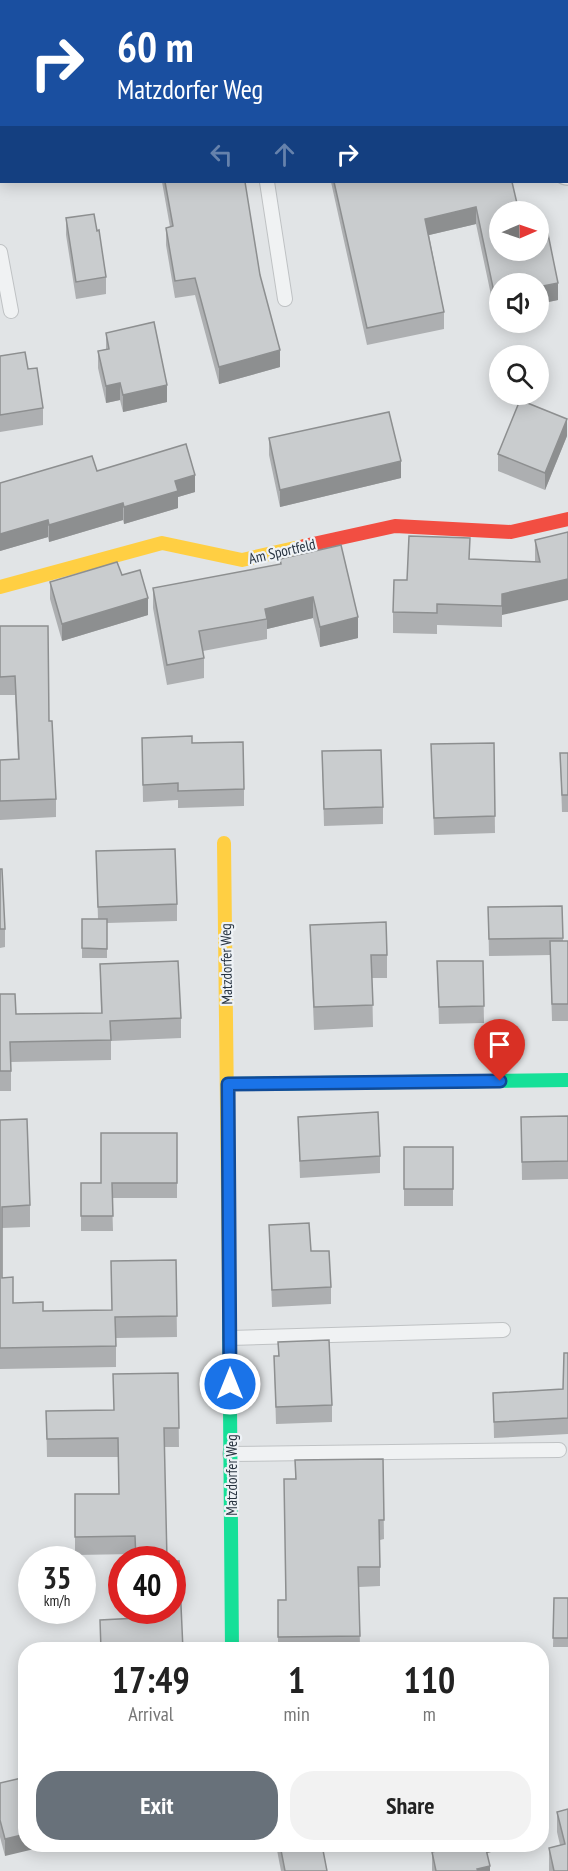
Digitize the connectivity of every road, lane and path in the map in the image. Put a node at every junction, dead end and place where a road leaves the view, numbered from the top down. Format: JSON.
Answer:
{"nodes":[{"id":1,"x":267,"y":183,"type":"edge"},
{"id":2,"x":0,"y":252,"type":"edge"},
{"id":3,"x":285,"y":299,"type":"dead end"},
{"id":4,"x":10,"y":311,"type":"dead end"},
{"id":5,"x":568,"y":519,"type":"edge"},
{"id":6,"x":0,"y":586,"type":"edge"},
{"id":7,"x":224,"y":843,"type":"dead end"},
{"id":8,"x":568,"y":1080,"type":"edge"},
{"id":9,"x":228,"y":1084,"type":"junction"},
{"id":10,"x":504,"y":1330,"type":"dead end"},
{"id":11,"x":230,"y":1338,"type":"junction"},
{"id":12,"x":559,"y":1450,"type":"dead end"},
{"id":13,"x":230,"y":1455,"type":"junction"},
{"id":14,"x":232,"y":1642,"type":"edge"}],
"edges":[{"from":1,"to":3,"type":"lane"},
{"from":2,"to":4,"type":"lane"},
{"from":5,"to":6,"type":"street","name":"Am Sportfeld"},
{"from":7,"to":9,"type":"street","name":"Matzdorfer Weg"},
{"from":8,"to":9,"type":"street"},
{"from":9,"to":11,"type":"street","name":"Matzdorfer Weg"},
{"from":10,"to":11,"type":"lane"},
{"from":11,"to":13,"type":"street","name":"Matzdorfer Weg"},
{"from":12,"to":13,"type":"lane"},
{"from":13,"to":14,"type":"street","name":"Matzdorfer Weg"}]}
